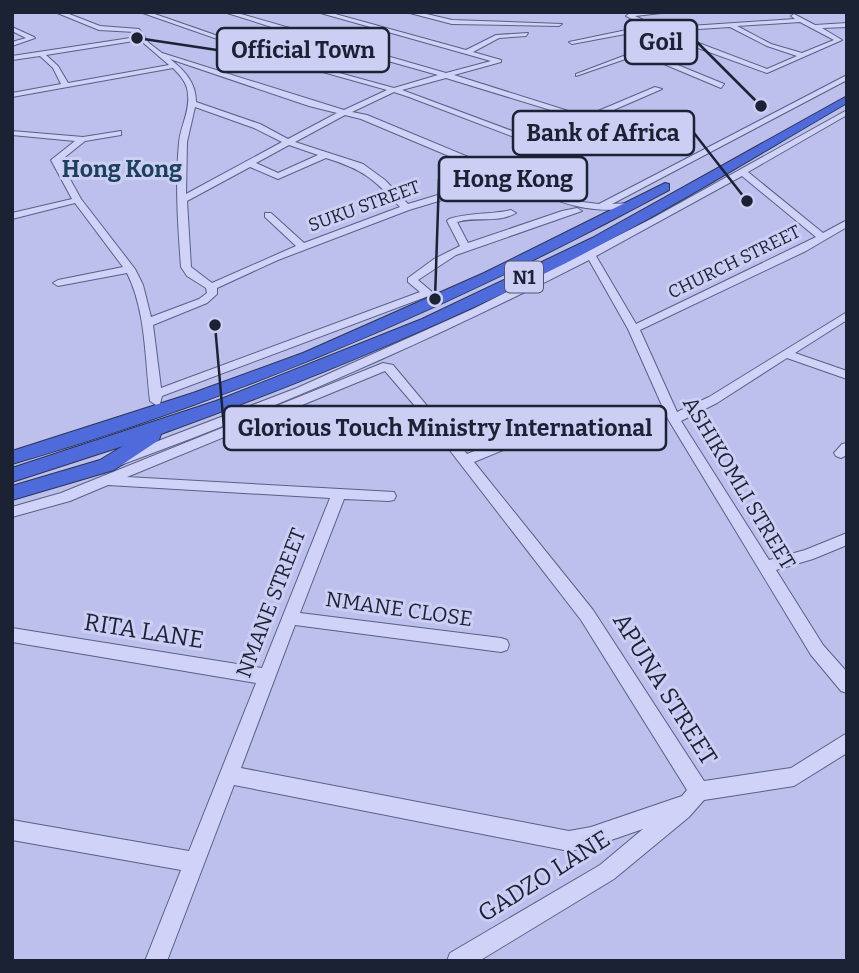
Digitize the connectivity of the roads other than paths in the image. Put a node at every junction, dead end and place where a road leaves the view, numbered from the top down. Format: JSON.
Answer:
{"nodes":[{"id":1,"x":58,"y":12,"type":"edge"},
{"id":2,"x":143,"y":12,"type":"edge"},
{"id":3,"x":172,"y":12,"type":"edge"},
{"id":4,"x":227,"y":12,"type":"edge"},
{"id":5,"x":320,"y":12,"type":"edge"},
{"id":6,"x":409,"y":12,"type":"edge"},
{"id":7,"x":667,"y":12,"type":"edge"},
{"id":8,"x":786,"y":12,"type":"edge"},
{"id":9,"x":158,"y":18,"type":"junction"},
{"id":10,"x":801,"y":20,"type":"junction"},
{"id":11,"x":559,"y":24,"type":"dead end"},
{"id":12,"x":847,"y":25,"type":"edge"},
{"id":13,"x":143,"y":26,"type":"junction"},
{"id":14,"x":732,"y":26,"type":"junction"},
{"id":15,"x":813,"y":27,"type":"junction"},
{"id":16,"x":12,"y":29,"type":"edge"},
{"id":17,"x":657,"y":29,"type":"junction"},
{"id":18,"x":526,"y":34,"type":"dead end"},
{"id":19,"x":140,"y":38,"type":"junction"},
{"id":20,"x":676,"y":38,"type":"junction"},
{"id":21,"x":572,"y":42,"type":"dead end"},
{"id":22,"x":12,"y":46,"type":"edge"},
{"id":23,"x":468,"y":52,"type":"junction"},
{"id":24,"x":641,"y":52,"type":"junction"},
{"id":25,"x":42,"y":54,"type":"junction"},
{"id":26,"x":163,"y":55,"type":"junction"},
{"id":27,"x":801,"y":55,"type":"junction"},
{"id":28,"x":26,"y":56,"type":"junction"},
{"id":29,"x":12,"y":58,"type":"edge"},
{"id":30,"x":174,"y":66,"type":"junction"},
{"id":31,"x":450,"y":75,"type":"junction"},
{"id":32,"x":578,"y":75,"type":"dead end"},
{"id":33,"x":847,"y":77,"type":"edge"},
{"id":34,"x":65,"y":85,"type":"junction"},
{"id":35,"x":721,"y":86,"type":"dead end"},
{"id":36,"x":847,"y":88,"type":"edge"},
{"id":37,"x":658,"y":89,"type":"dead end"},
{"id":38,"x":393,"y":90,"type":"junction"},
{"id":39,"x":12,"y":95,"type":"edge"},
{"id":40,"x":847,"y":99,"type":"edge"},
{"id":41,"x":192,"y":103,"type":"junction"},
{"id":42,"x":345,"y":112,"type":"junction"},
{"id":43,"x":847,"y":112,"type":"edge"},
{"id":44,"x":12,"y":133,"type":"edge"},
{"id":45,"x":118,"y":133,"type":"dead end"},
{"id":46,"x":83,"y":139,"type":"junction"},
{"id":47,"x":290,"y":143,"type":"junction"},
{"id":48,"x":325,"y":155,"type":"junction"},
{"id":49,"x":251,"y":164,"type":"junction"},
{"id":50,"x":741,"y":171,"type":"junction"},
{"id":51,"x":514,"y":181,"type":"junction"},
{"id":52,"x":184,"y":199,"type":"junction"},
{"id":53,"x":77,"y":200,"type":"junction"},
{"id":54,"x":630,"y":206,"type":"junction"},
{"id":55,"x":599,"y":207,"type":"junction"},
{"id":56,"x":406,"y":208,"type":"junction"},
{"id":57,"x":576,"y":210,"type":"junction"},
{"id":58,"x":511,"y":213,"type":"dead end"},
{"id":59,"x":268,"y":215,"type":"dead end"},
{"id":60,"x":12,"y":216,"type":"edge"},
{"id":61,"x":847,"y":223,"type":"edge"},
{"id":62,"x":580,"y":234,"type":"junction"},
{"id":63,"x":823,"y":237,"type":"junction"},
{"id":64,"x":302,"y":247,"type":"junction"},
{"id":65,"x":466,"y":248,"type":"junction"},
{"id":66,"x":591,"y":255,"type":"junction"},
{"id":67,"x":130,"y":269,"type":"junction"},
{"id":68,"x":58,"y":283,"type":"dead end"},
{"id":69,"x":211,"y":287,"type":"junction"},
{"id":70,"x":847,"y":315,"type":"edge"},
{"id":71,"x":147,"y":323,"type":"junction"},
{"id":72,"x":634,"y":329,"type":"junction"},
{"id":73,"x":786,"y":354,"type":"junction"},
{"id":74,"x":847,"y":375,"type":"edge"},
{"id":75,"x":156,"y":394,"type":"junction"},
{"id":76,"x":156,"y":412,"type":"junction"},
{"id":77,"x":184,"y":417,"type":"junction"},
{"id":78,"x":674,"y":419,"type":"junction"},
{"id":79,"x":547,"y":427,"type":"dead end"},
{"id":80,"x":12,"y":458,"type":"edge"},
{"id":81,"x":466,"y":460,"type":"junction"},
{"id":82,"x":103,"y":472,"type":"junction"},
{"id":83,"x":12,"y":475,"type":"edge"},
{"id":84,"x":12,"y":493,"type":"edge"},
{"id":85,"x":339,"y":494,"type":"junction"},
{"id":86,"x":389,"y":496,"type":"dead end"},
{"id":87,"x":12,"y":512,"type":"edge"},
{"id":88,"x":847,"y":539,"type":"edge"},
{"id":89,"x":765,"y":567,"type":"junction"},
{"id":90,"x":290,"y":618,"type":"junction"},
{"id":91,"x":12,"y":635,"type":"edge"},
{"id":92,"x":501,"y":645,"type":"dead end"},
{"id":93,"x":267,"y":677,"type":"junction"},
{"id":94,"x":847,"y":685,"type":"edge"},
{"id":95,"x":847,"y":742,"type":"edge"},
{"id":96,"x":229,"y":775,"type":"junction"},
{"id":97,"x":694,"y":798,"type":"junction"},
{"id":98,"x":12,"y":830,"type":"edge"},
{"id":99,"x":195,"y":862,"type":"junction"},
{"id":100,"x":156,"y":961,"type":"edge"},
{"id":101,"x":458,"y":961,"type":"edge"}],
"edges":[{"from":1,"to":13,"type":"street"},
{"from":2,"to":9,"type":"street"},
{"from":3,"to":9,"type":"street"},
{"from":4,"to":31,"type":"street"},
{"from":5,"to":23,"type":"street"},
{"from":6,"to":11,"type":"street"},
{"from":7,"to":17,"type":"street"},
{"from":8,"to":10,"type":"street"},
{"from":9,"to":13,"type":"street"},
{"from":9,"to":38,"type":"street"},
{"from":10,"to":14,"type":"street"},
{"from":10,"to":15,"type":"street"},
{"from":12,"to":15,"type":"street"},
{"from":13,"to":19,"type":"street"},
{"from":14,"to":17,"type":"street"},
{"from":14,"to":27,"type":"street"},
{"from":15,"to":27,"type":"street"},
{"from":16,"to":22,"type":"street"},
{"from":17,"to":20,"type":"street"},
{"from":17,"to":21,"type":"street"},
{"from":18,"to":23,"type":"street"},
{"from":19,"to":25,"type":"street"},
{"from":19,"to":26,"type":"street"},
{"from":20,"to":24,"type":"street"},
{"from":20,"to":27,"type":"street"},
{"from":22,"to":28,"type":"street"},
{"from":23,"to":31,"type":"street"},
{"from":24,"to":32,"type":"street"},
{"from":24,"to":35,"type":"street"},
{"from":25,"to":28,"type":"street"},
{"from":25,"to":34,"type":"street"},
{"from":26,"to":30,"type":"street"},
{"from":26,"to":42,"type":"street"},
{"from":28,"to":29,"type":"street"},
{"from":30,"to":34,"type":"street"},
{"from":30,"to":41,"type":"street"},
{"from":31,"to":37,"type":"street"},
{"from":31,"to":38,"type":"street"},
{"from":33,"to":55,"type":"street"},
{"from":34,"to":39,"type":"street"},
{"from":36,"to":54,"type":"highway","number":"N1"},
{"from":38,"to":42,"type":"street"},
{"from":38,"to":51,"type":"street","name":"SUKU STREET"},
{"from":40,"to":77,"type":"highway","number":"N1"},
{"from":41,"to":47,"type":"street"},
{"from":41,"to":52,"type":"street"},
{"from":42,"to":47,"type":"street"},
{"from":42,"to":51,"type":"street"},
{"from":43,"to":50,"type":"street"},
{"from":44,"to":46,"type":"street"},
{"from":45,"to":46,"type":"street"},
{"from":46,"to":53,"type":"street"},
{"from":47,"to":48,"type":"street"},
{"from":47,"to":49,"type":"street"},
{"from":48,"to":49,"type":"street"},
{"from":48,"to":56,"type":"street"},
{"from":49,"to":52,"type":"street"},
{"from":50,"to":63,"type":"street"},
{"from":50,"to":66,"type":"street"},
{"from":51,"to":56,"type":"street","name":"SUKU STREET"},
{"from":51,"to":57,"type":"street"},
{"from":52,"to":69,"type":"street"},
{"from":53,"to":60,"type":"street"},
{"from":53,"to":67,"type":"street"},
{"from":54,"to":55,"type":"street"},
{"from":54,"to":62,"type":"highway","number":"N1"},
{"from":55,"to":57,"type":"street"},
{"from":55,"to":57,"type":"street"},
{"from":56,"to":64,"type":"street","name":"SUKU STREET"},
{"from":57,"to":62,"type":"street"},
{"from":57,"to":65,"type":"street"},
{"from":58,"to":65,"type":"street"},
{"from":59,"to":64,"type":"street"},
{"from":61,"to":63,"type":"street","name":"CHURCH STREET"},
{"from":62,"to":76,"type":"highway","number":"N1"},
{"from":63,"to":72,"type":"street","name":"CHURCH STREET"},
{"from":64,"to":69,"type":"street","name":"SUKU STREET"},
{"from":65,"to":75,"type":"street"},
{"from":66,"to":72,"type":"street","name":"ASHIKOMLI STREET"},
{"from":66,"to":82,"type":"street"},
{"from":67,"to":68,"type":"street"},
{"from":67,"to":71,"type":"street"},
{"from":69,"to":71,"type":"street","name":"SUKU STREET"},
{"from":70,"to":73,"type":"street"},
{"from":71,"to":75,"type":"street"},
{"from":72,"to":78,"type":"street","name":"ASHIKOMLI STREET"},
{"from":73,"to":74,"type":"street"},
{"from":73,"to":78,"type":"street"},
{"from":75,"to":76,"type":"street"},
{"from":76,"to":80,"type":"highway","number":"N1"},
{"from":77,"to":82,"type":"highway"},
{"from":77,"to":83,"type":"highway","number":"N1"},
{"from":78,"to":89,"type":"street","name":"ASHIKOMLI STREET"},
{"from":79,"to":81,"type":"street"},
{"from":81,"to":82,"type":"street","name":"APUNA STREET"},
{"from":81,"to":97,"type":"street","name":"APUNA STREET"},
{"from":82,"to":84,"type":"highway"},
{"from":82,"to":85,"type":"street"},
{"from":82,"to":87,"type":"street"},
{"from":85,"to":86,"type":"street"},
{"from":85,"to":90,"type":"street","name":"NMANE STREET"},
{"from":88,"to":89,"type":"street"},
{"from":89,"to":94,"type":"street","name":"ASHIKOMLI STREET"},
{"from":90,"to":92,"type":"street","name":"NMANE CLOSE"},
{"from":90,"to":93,"type":"street","name":"NMANE STREET"},
{"from":91,"to":93,"type":"street","name":"RITA LANE"},
{"from":93,"to":96,"type":"street","name":"NMANE STREET"},
{"from":95,"to":97,"type":"street"},
{"from":96,"to":97,"type":"street"},
{"from":96,"to":99,"type":"street","name":"NMANE STREET"},
{"from":97,"to":101,"type":"street","name":"GADZO LANE"},
{"from":98,"to":99,"type":"street"},
{"from":99,"to":100,"type":"street","name":"NMANE STREET"}]}
